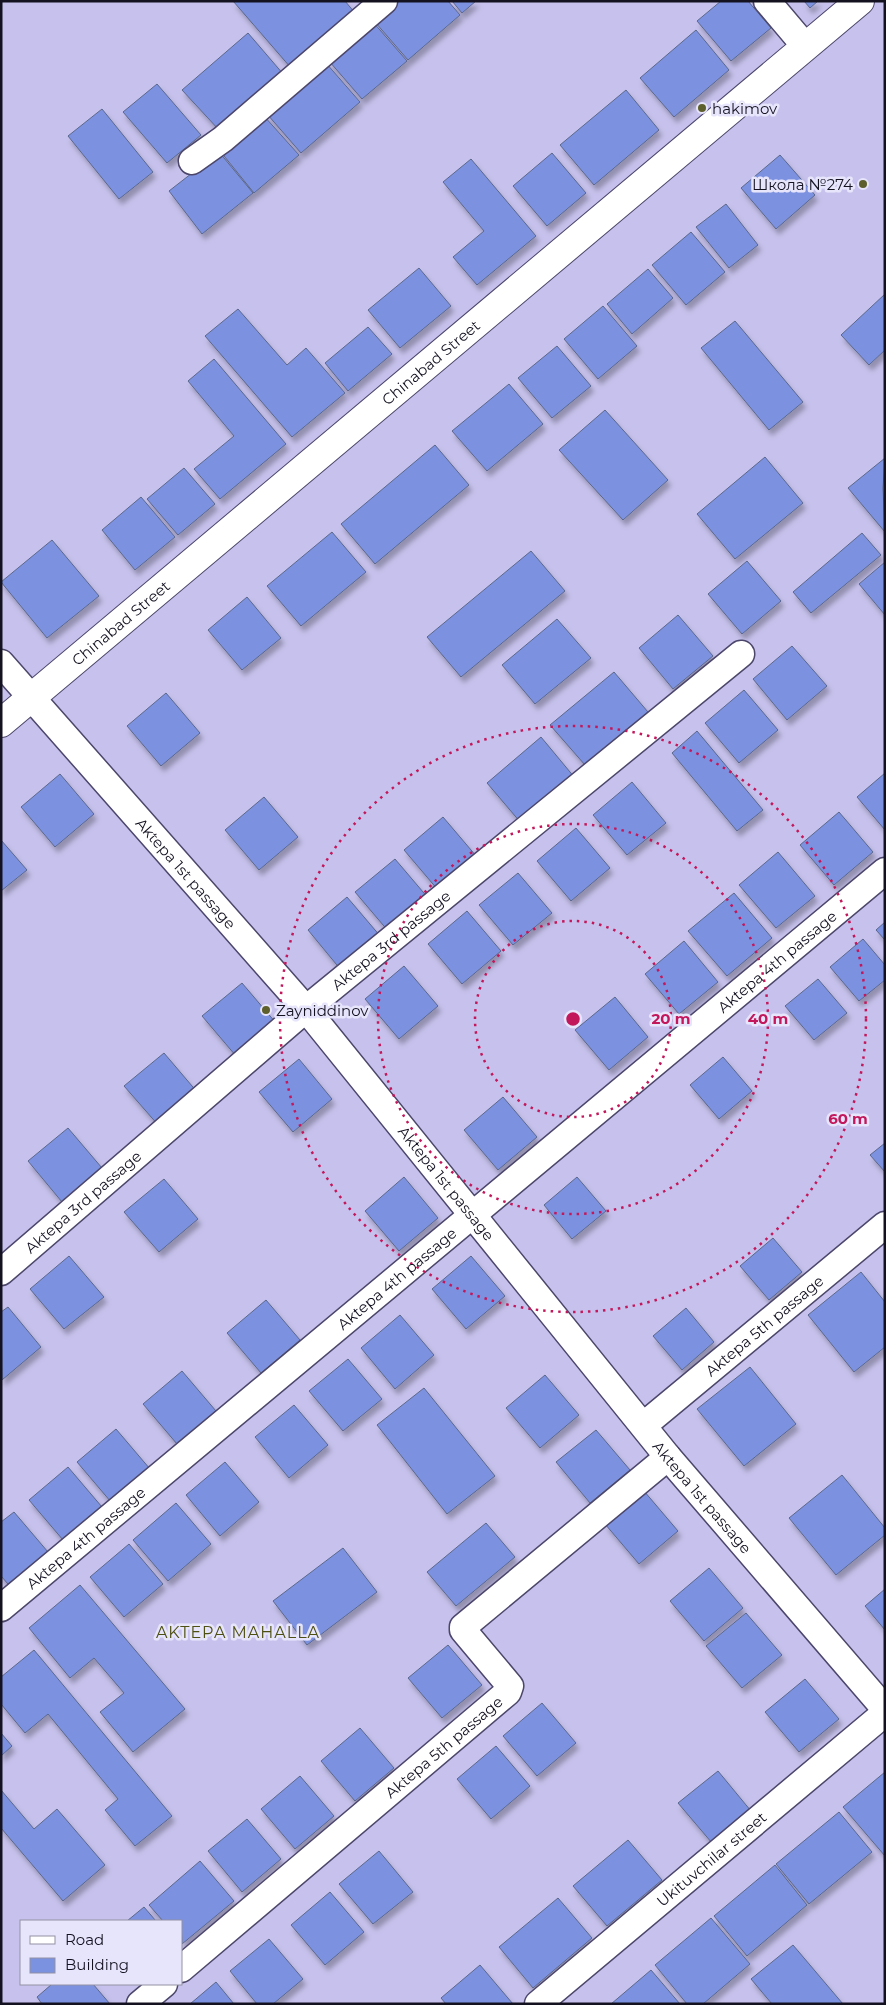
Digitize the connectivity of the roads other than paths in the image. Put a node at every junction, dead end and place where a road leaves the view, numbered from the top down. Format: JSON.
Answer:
{"nodes":[{"id":1,"x":384,"y":1,"type":"edge"},
{"id":2,"x":767,"y":1,"type":"edge"},
{"id":3,"x":860,"y":1,"type":"edge"},
{"id":4,"x":805,"y":46,"type":"junction"},
{"id":5,"x":192,"y":161,"type":"dead end"},
{"id":6,"x":741,"y":654,"type":"dead end"},
{"id":7,"x":1,"y":663,"type":"edge"},
{"id":8,"x":31,"y":698,"type":"junction"},
{"id":9,"x":1,"y":723,"type":"edge"},
{"id":10,"x":885,"y":871,"type":"edge"},
{"id":11,"x":306,"y":1009,"type":"junction"},
{"id":12,"x":474,"y":1216,"type":"junction"},
{"id":13,"x":885,"y":1225,"type":"edge"},
{"id":14,"x":1,"y":1272,"type":"edge"},
{"id":15,"x":644,"y":1425,"type":"junction"},
{"id":16,"x":668,"y":1457,"type":"junction"},
{"id":17,"x":1,"y":1608,"type":"edge"},
{"id":18,"x":885,"y":1708,"type":"edge"},
{"id":19,"x":885,"y":1712,"type":"edge"},
{"id":20,"x":182,"y":1968,"type":"edge"},
{"id":21,"x":163,"y":1985,"type":"edge"},
{"id":22,"x":140,"y":2004,"type":"edge"},
{"id":23,"x":538,"y":2004,"type":"edge"}],
"edges":[{"from":1,"to":5,"type":"street"},
{"from":2,"to":4,"type":"street"},
{"from":3,"to":4,"type":"street","name":"Chinabad Street"},
{"from":4,"to":8,"type":"street","name":"Chinabad Street"},
{"from":6,"to":11,"type":"street","name":"Aktepa 3rd passage"},
{"from":7,"to":8,"type":"street","name":"Aktepa 1st passage"},
{"from":8,"to":9,"type":"street","name":"Chinabad Street"},
{"from":8,"to":11,"type":"street","name":"Aktepa 1st passage"},
{"from":10,"to":12,"type":"street","name":"Aktepa 4th passage"},
{"from":11,"to":12,"type":"street","name":"Aktepa 1st passage"},
{"from":11,"to":14,"type":"street","name":"Aktepa 3rd passage"},
{"from":12,"to":15,"type":"street","name":"Aktepa 1st passage"},
{"from":12,"to":17,"type":"street","name":"Aktepa 4th passage"},
{"from":13,"to":15,"type":"street","name":"Aktepa 5th passage"},
{"from":15,"to":16,"type":"street","name":"Aktepa 1st passage"},
{"from":16,"to":18,"type":"street","name":"Aktepa 1st passage"},
{"from":16,"to":20,"type":"street","name":"Aktepa 5th passage"},
{"from":19,"to":23,"type":"street","name":"Ukituvchilar street"},
{"from":21,"to":22,"type":"street"}]}
